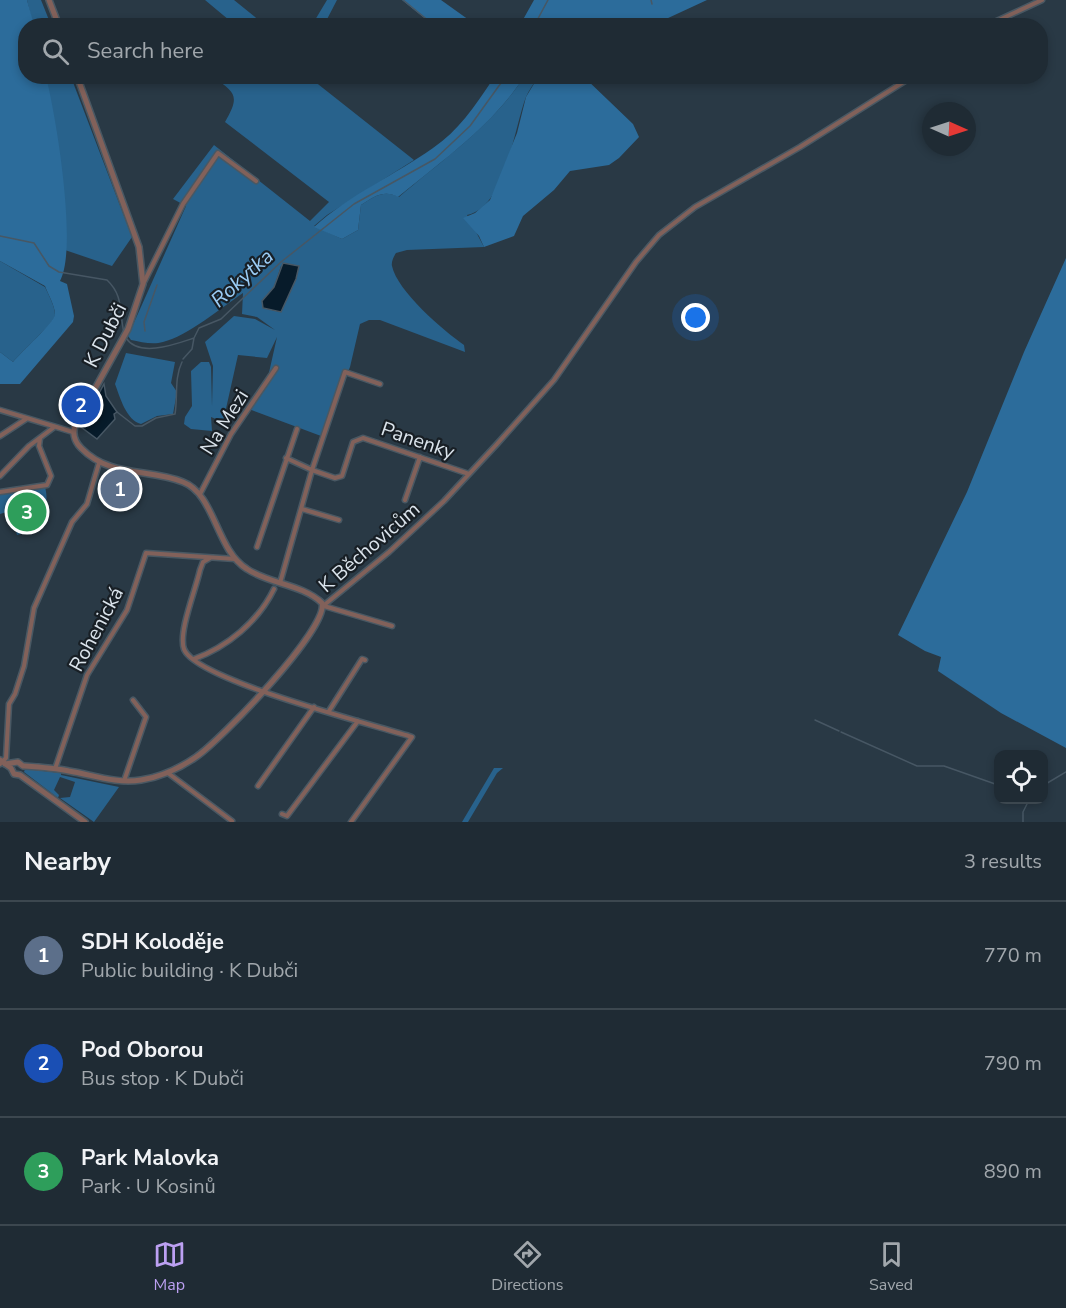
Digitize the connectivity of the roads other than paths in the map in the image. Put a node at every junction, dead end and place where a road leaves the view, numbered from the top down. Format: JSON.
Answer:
{"nodes":[{"id":1,"x":49,"y":0,"type":"edge"},
{"id":2,"x":1042,"y":0,"type":"edge"},
{"id":3,"x":56,"y":18,"type":"edge"},
{"id":4,"x":1003,"y":18,"type":"edge"},
{"id":5,"x":80,"y":84,"type":"edge"},
{"id":6,"x":900,"y":84,"type":"edge"},
{"id":7,"x":256,"y":181,"type":"dead end"},
{"id":8,"x":143,"y":284,"type":"junction"},
{"id":9,"x":276,"y":368,"type":"dead end"},
{"id":10,"x":380,"y":384,"type":"dead end"},
{"id":11,"x":0,"y":410,"type":"edge"},
{"id":12,"x":27,"y":418,"type":"junction"},
{"id":13,"x":53,"y":428,"type":"junction"},
{"id":14,"x":297,"y":429,"type":"dead end"},
{"id":15,"x":73,"y":432,"type":"junction"},
{"id":16,"x":0,"y":436,"type":"edge"},
{"id":17,"x":40,"y":438,"type":"junction"},
{"id":18,"x":420,"y":457,"type":"junction"},
{"id":19,"x":286,"y":458,"type":"junction"},
{"id":20,"x":99,"y":463,"type":"junction"},
{"id":21,"x":312,"y":470,"type":"junction"},
{"id":22,"x":469,"y":474,"type":"junction"},
{"id":23,"x":0,"y":476,"type":"edge"},
{"id":24,"x":0,"y":492,"type":"edge"},
{"id":25,"x":200,"y":494,"type":"junction"},
{"id":26,"x":405,"y":500,"type":"dead end"},
{"id":27,"x":302,"y":509,"type":"junction"},
{"id":28,"x":339,"y":520,"type":"dead end"},
{"id":29,"x":257,"y":547,"type":"dead end"},
{"id":30,"x":210,"y":558,"type":"junction"},
{"id":31,"x":235,"y":559,"type":"junction"},
{"id":32,"x":280,"y":583,"type":"junction"},
{"id":33,"x":274,"y":590,"type":"dead end"},
{"id":34,"x":323,"y":606,"type":"junction"},
{"id":35,"x":392,"y":626,"type":"dead end"},
{"id":36,"x":193,"y":660,"type":"junction"},
{"id":37,"x":365,"y":660,"type":"dead end"},
{"id":38,"x":264,"y":694,"type":"junction"},
{"id":39,"x":133,"y":700,"type":"dead end"},
{"id":40,"x":314,"y":706,"type":"junction"},
{"id":41,"x":329,"y":711,"type":"junction"},
{"id":42,"x":358,"y":720,"type":"junction"},
{"id":43,"x":2,"y":762,"type":"edge"},
{"id":44,"x":12,"y":766,"type":"junction"},
{"id":45,"x":23,"y":766,"type":"junction"},
{"id":46,"x":55,"y":769,"type":"junction"},
{"id":47,"x":167,"y":773,"type":"junction"},
{"id":48,"x":20,"y":775,"type":"junction"},
{"id":49,"x":124,"y":781,"type":"junction"},
{"id":50,"x":258,"y":786,"type":"dead end"},
{"id":51,"x":282,"y":814,"type":"dead end"},
{"id":52,"x":232,"y":820,"type":"dead end"},
{"id":53,"x":85,"y":822,"type":"edge"},
{"id":54,"x":351,"y":822,"type":"edge"}],
"edges":[{"from":1,"to":3,"type":"street"},
{"from":2,"to":4,"type":"street"},
{"from":5,"to":8,"type":"street","name":"K Dubči"},
{"from":6,"to":22,"type":"street","name":"K Běchovicům"},
{"from":7,"to":8,"type":"street"},
{"from":8,"to":15,"type":"street","name":"K Dubči"},
{"from":9,"to":25,"type":"street","name":"Na Mezi"},
{"from":10,"to":21,"type":"street"},
{"from":11,"to":12,"type":"street"},
{"from":12,"to":13,"type":"street"},
{"from":12,"to":16,"type":"street"},
{"from":13,"to":15,"type":"street"},
{"from":13,"to":17,"type":"street"},
{"from":14,"to":19,"type":"street"},
{"from":15,"to":20,"type":"street"},
{"from":17,"to":23,"type":"street"},
{"from":17,"to":24,"type":"street"},
{"from":18,"to":21,"type":"street","name":"Panenky"},
{"from":18,"to":22,"type":"street","name":"Panenky"},
{"from":18,"to":26,"type":"street"},
{"from":19,"to":21,"type":"street"},
{"from":19,"to":29,"type":"street"},
{"from":20,"to":25,"type":"street"},
{"from":20,"to":43,"type":"street"},
{"from":21,"to":27,"type":"street"},
{"from":22,"to":34,"type":"street","name":"K Běchovicům"},
{"from":25,"to":31,"type":"street"},
{"from":27,"to":28,"type":"street"},
{"from":27,"to":32,"type":"street"},
{"from":30,"to":31,"type":"street","name":"Rohenická"},
{"from":30,"to":36,"type":"street"},
{"from":30,"to":46,"type":"street","name":"Rohenická"},
{"from":31,"to":32,"type":"street"},
{"from":32,"to":34,"type":"street"},
{"from":33,"to":36,"type":"street"},
{"from":34,"to":35,"type":"street"},
{"from":34,"to":38,"type":"street","name":"K Běchovicům"},
{"from":36,"to":38,"type":"street"},
{"from":37,"to":41,"type":"street"},
{"from":38,"to":40,"type":"street"},
{"from":38,"to":47,"type":"street","name":"K Běchovicům"},
{"from":39,"to":49,"type":"street"},
{"from":40,"to":41,"type":"street"},
{"from":40,"to":50,"type":"street"},
{"from":41,"to":42,"type":"street"},
{"from":42,"to":51,"type":"street"},
{"from":42,"to":54,"type":"street"},
{"from":43,"to":44,"type":"street"},
{"from":44,"to":45,"type":"street"},
{"from":44,"to":48,"type":"street"},
{"from":45,"to":46,"type":"street","name":"K Běchovicům"},
{"from":45,"to":48,"type":"street"},
{"from":46,"to":49,"type":"street","name":"K Běchovicům"},
{"from":47,"to":49,"type":"street","name":"K Běchovicům"},
{"from":47,"to":52,"type":"street"},
{"from":48,"to":53,"type":"street"}]}
